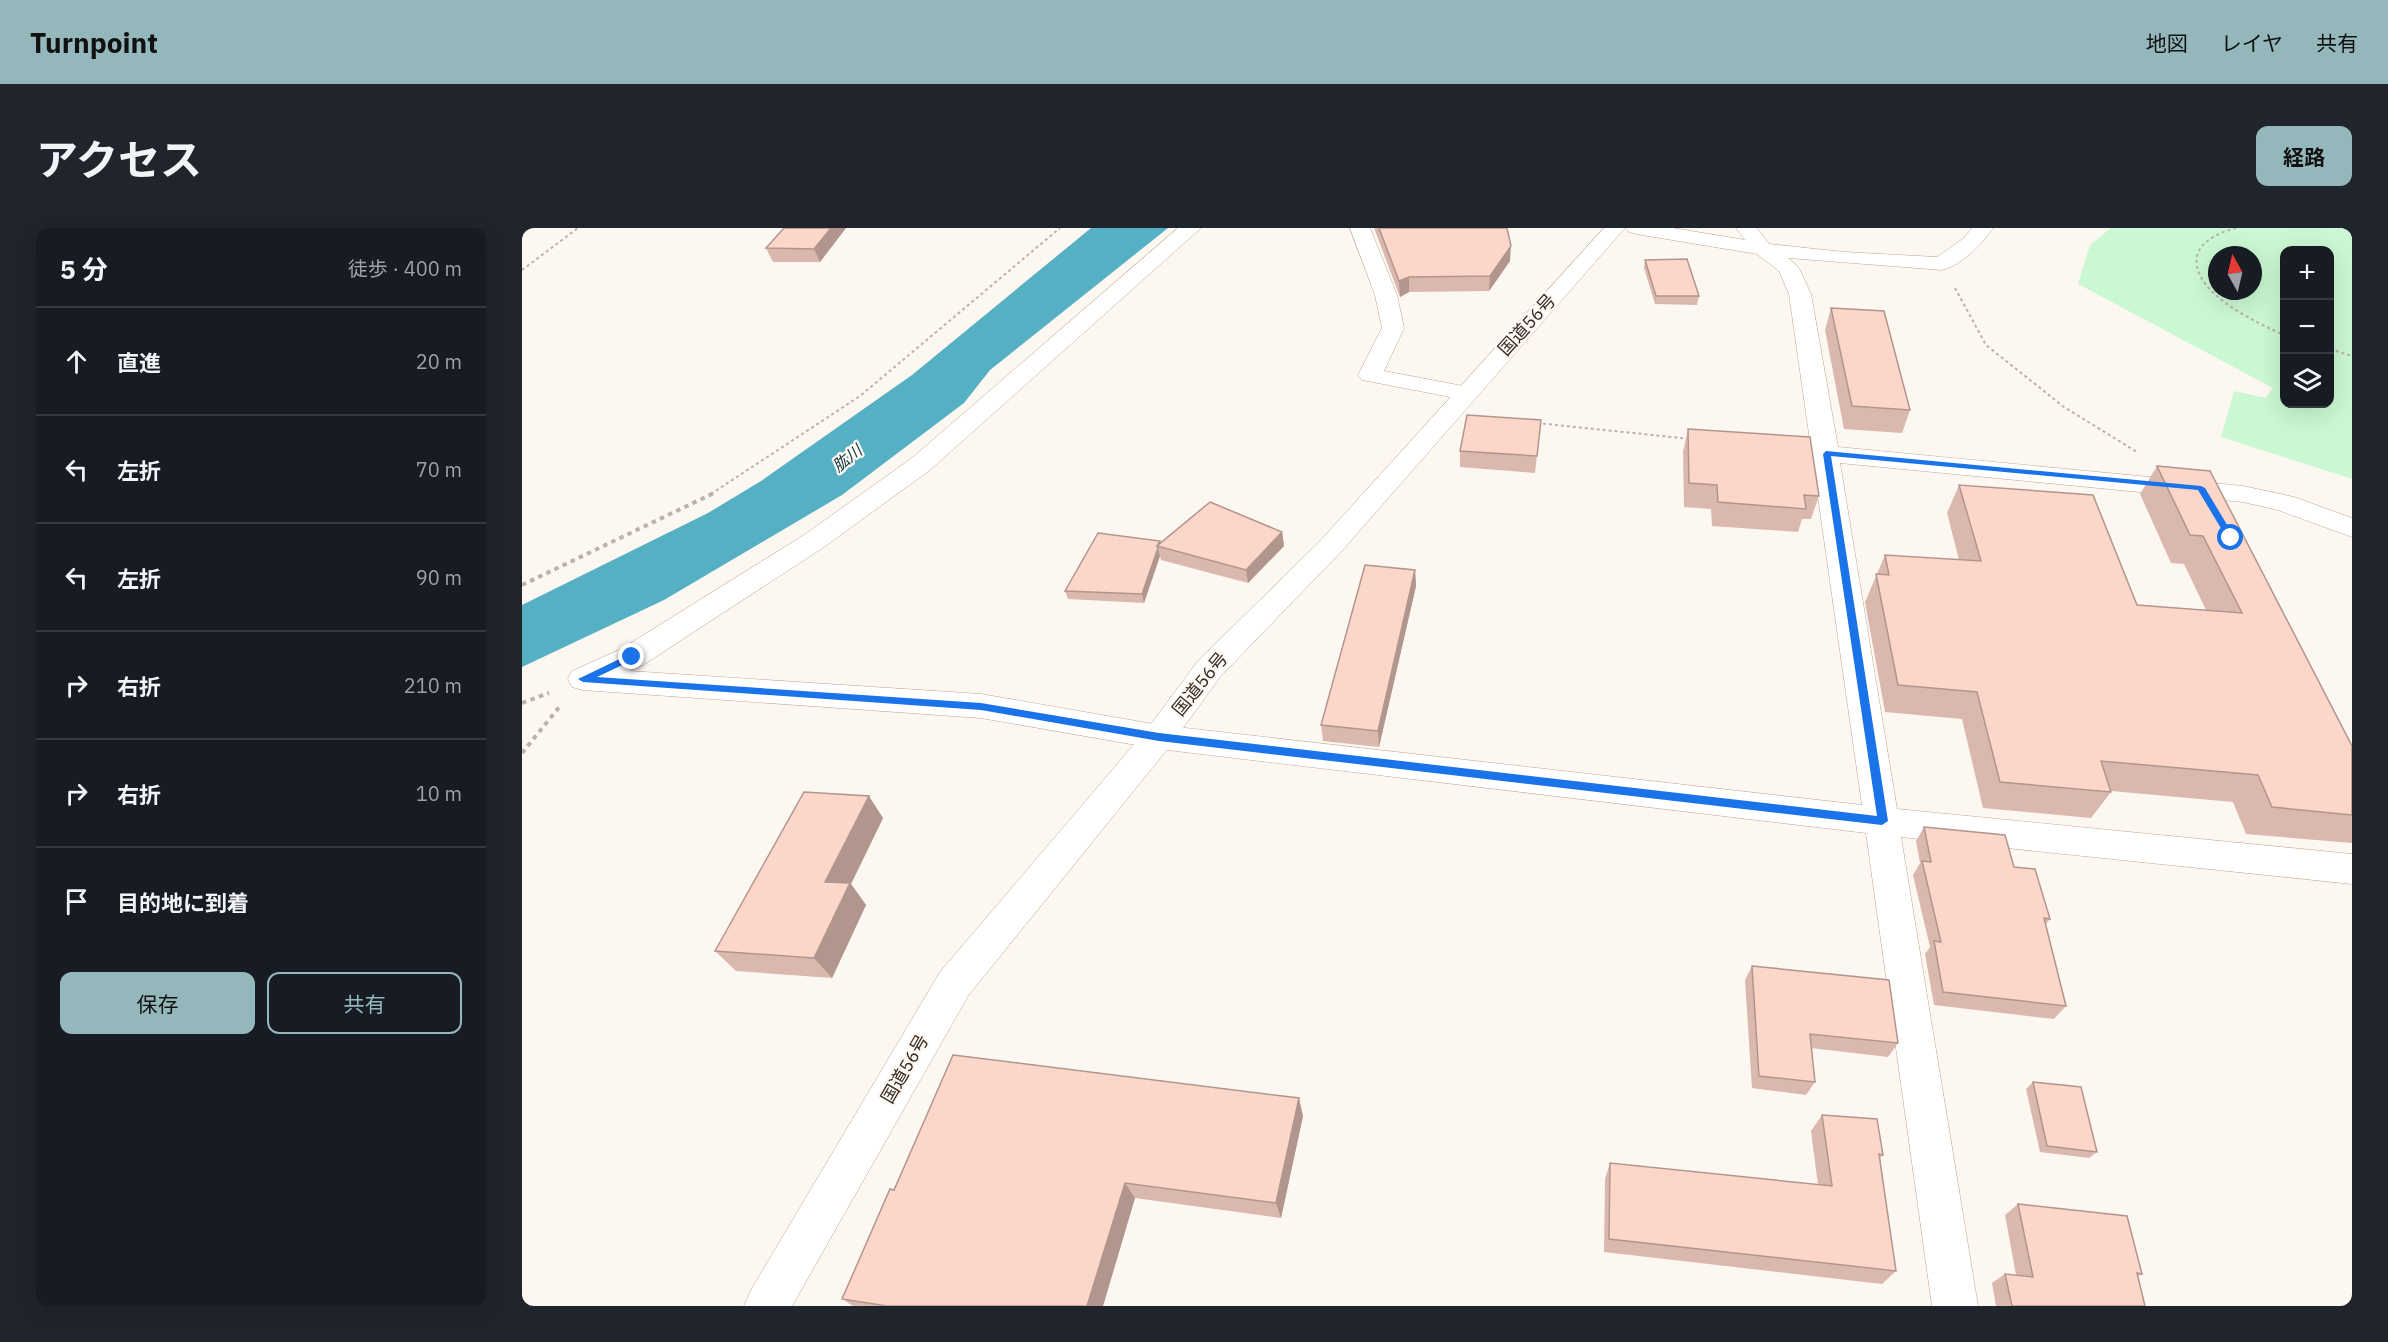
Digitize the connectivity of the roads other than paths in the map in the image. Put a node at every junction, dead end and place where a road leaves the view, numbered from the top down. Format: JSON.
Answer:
{"nodes":[{"id":1,"x":1191,"y":228,"type":"edge"},
{"id":2,"x":1360,"y":228,"type":"edge"},
{"id":3,"x":1615,"y":228,"type":"edge"},
{"id":4,"x":1636,"y":228,"type":"edge"},
{"id":5,"x":1983,"y":228,"type":"edge"},
{"id":6,"x":1755,"y":238,"type":"edge"},
{"id":7,"x":1466,"y":393,"type":"junction"},
{"id":8,"x":1826,"y":454,"type":"junction"},
{"id":9,"x":2352,"y":528,"type":"edge"},
{"id":10,"x":1159,"y":737,"type":"junction"},
{"id":11,"x":1882,"y":821,"type":"junction"},
{"id":12,"x":2352,"y":869,"type":"edge"},
{"id":13,"x":767,"y":1306,"type":"edge"},
{"id":14,"x":1955,"y":1306,"type":"edge"}],
"edges":[{"from":1,"to":10,"type":"main road"},
{"from":2,"to":7,"type":"main road"},
{"from":3,"to":7,"type":"main road","name":"国道56号"},
{"from":4,"to":6,"type":"main road"},
{"from":5,"to":6,"type":"main road"},
{"from":6,"to":8,"type":"main road"},
{"from":7,"to":10,"type":"main road","name":"国道56号"},
{"from":8,"to":9,"type":"main road"},
{"from":8,"to":11,"type":"main road"},
{"from":10,"to":11,"type":"main road"},
{"from":10,"to":13,"type":"main road","name":"国道56号"},
{"from":11,"to":12,"type":"main road"},
{"from":11,"to":14,"type":"main road"}]}
